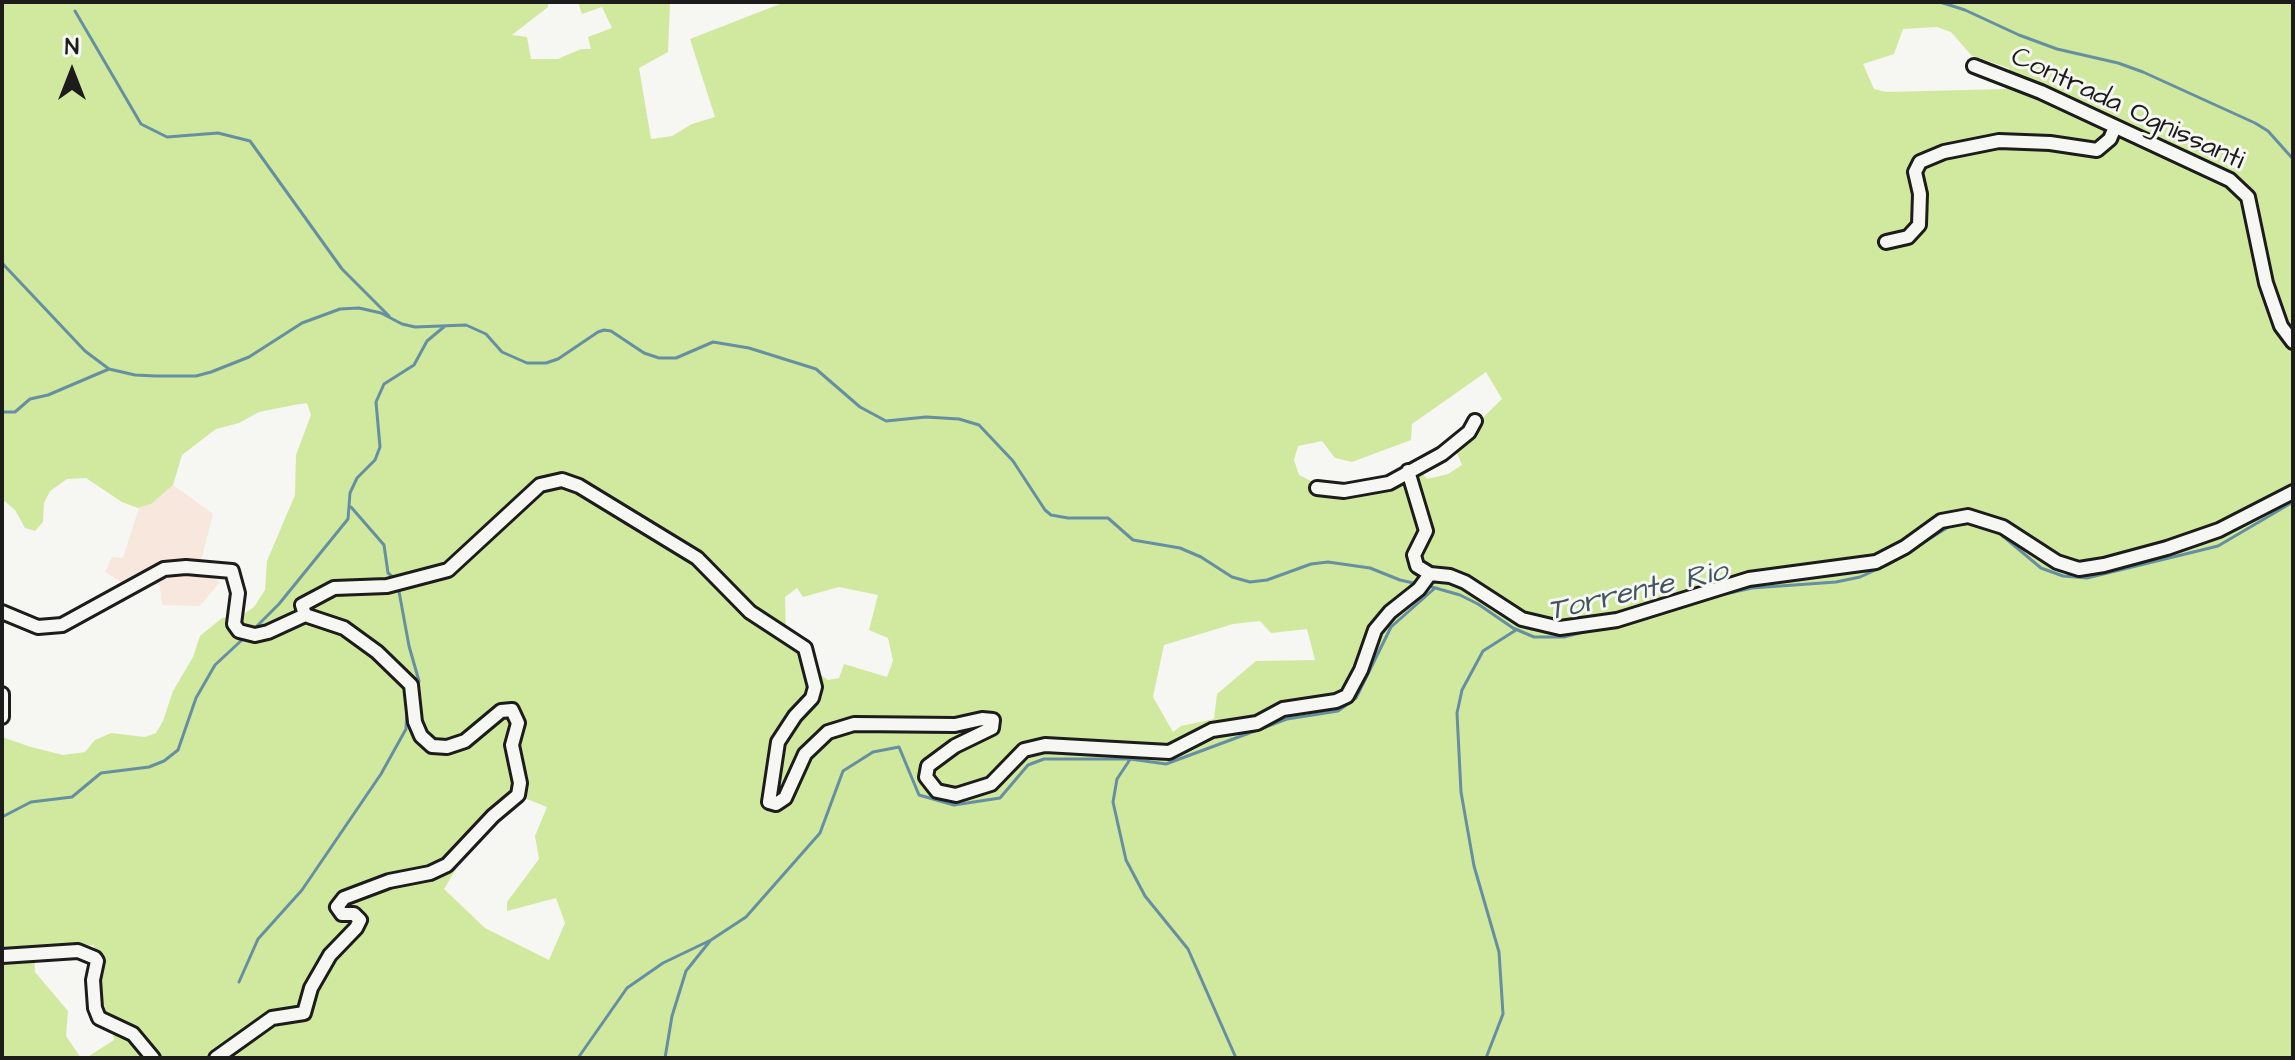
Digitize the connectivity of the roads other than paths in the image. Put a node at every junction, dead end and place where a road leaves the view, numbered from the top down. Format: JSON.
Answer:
{"nodes":[{"id":1,"x":1974,"y":66,"type":"dead end"},
{"id":2,"x":2115,"y":127,"type":"junction"},
{"id":3,"x":1886,"y":242,"type":"dead end"},
{"id":4,"x":2293,"y":342,"type":"edge"},
{"id":5,"x":1475,"y":421,"type":"dead end"},
{"id":6,"x":1408,"y":471,"type":"junction"},
{"id":7,"x":1317,"y":488,"type":"dead end"},
{"id":8,"x":2293,"y":492,"type":"edge"},
{"id":9,"x":1425,"y":581,"type":"junction"},
{"id":10,"x":2,"y":612,"type":"edge"},
{"id":11,"x":305,"y":615,"type":"junction"},
{"id":12,"x":2,"y":694,"type":"edge"},
{"id":13,"x":2,"y":717,"type":"edge"},
{"id":14,"x":2,"y":956,"type":"edge"},
{"id":15,"x":153,"y":1058,"type":"edge"},
{"id":16,"x":216,"y":1058,"type":"edge"}],
"edges":[{"from":1,"to":2,"type":"street","name":"Contrada Ognissanti"},
{"from":2,"to":3,"type":"street"},
{"from":2,"to":4,"type":"street","name":"Contrada Ognissanti"},
{"from":5,"to":6,"type":"street"},
{"from":6,"to":7,"type":"street"},
{"from":6,"to":9,"type":"street"},
{"from":8,"to":9,"type":"street"},
{"from":9,"to":11,"type":"street"},
{"from":10,"to":11,"type":"street"},
{"from":11,"to":16,"type":"street"},
{"from":12,"to":13,"type":"street"},
{"from":14,"to":15,"type":"street"}]}
